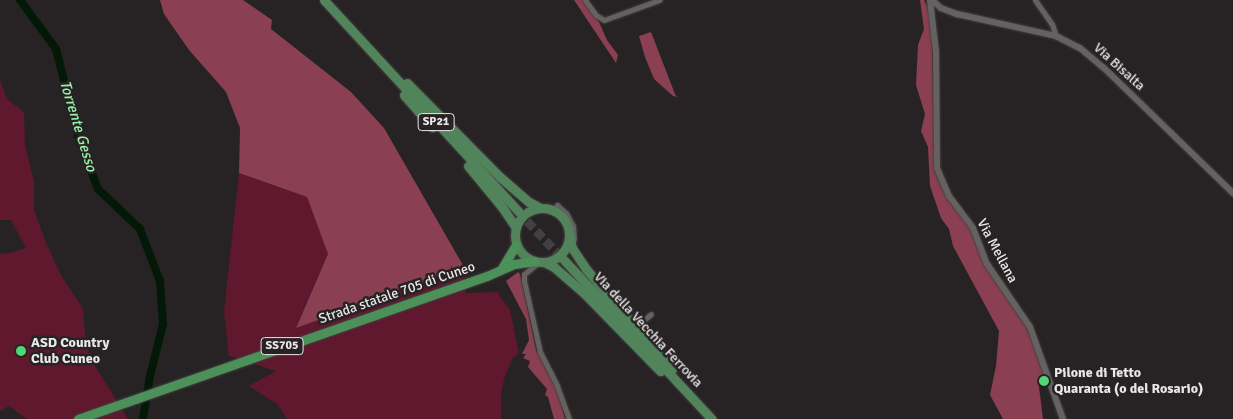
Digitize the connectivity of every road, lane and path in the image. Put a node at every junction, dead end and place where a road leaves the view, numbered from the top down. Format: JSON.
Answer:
{"nodes":[{"id":1,"x":324,"y":0,"type":"edge"},
{"id":2,"x":585,"y":0,"type":"edge"},
{"id":3,"x":659,"y":0,"type":"edge"},
{"id":4,"x":931,"y":0,"type":"edge"},
{"id":5,"x":1035,"y":0,"type":"edge"},
{"id":6,"x":354,"y":33,"type":"junction"},
{"id":7,"x":1056,"y":36,"type":"junction"},
{"id":8,"x":1233,"y":193,"type":"edge"},
{"id":9,"x":541,"y":208,"type":"junction"},
{"id":10,"x":518,"y":211,"type":"tunnel mouth"},
{"id":11,"x":554,"y":211,"type":"junction"},
{"id":12,"x":516,"y":228,"type":"junction"},
{"id":13,"x":569,"y":234,"type":"junction"},
{"id":14,"x":516,"y":245,"type":"junction"},
{"id":15,"x":564,"y":260,"type":"tunnel mouth"},
{"id":16,"x":539,"y":262,"type":"junction"},
{"id":17,"x":498,"y":272,"type":"junction"},
{"id":18,"x":651,"y":314,"type":"dead end"},
{"id":19,"x":686,"y":391,"type":"junction"},
{"id":20,"x":78,"y":419,"type":"edge"},
{"id":21,"x":568,"y":419,"type":"edge"},
{"id":22,"x":712,"y":419,"type":"edge"},
{"id":23,"x":1063,"y":419,"type":"edge"}],
"edges":[{"from":1,"to":6,"type":"main road","number":"SP21"},
{"from":2,"to":3,"type":"street"},
{"from":4,"to":7,"type":"street","name":"Via Bisalta"},
{"from":4,"to":23,"type":"street","name":"Via Mellana"},
{"from":5,"to":7,"type":"street"},
{"from":6,"to":9,"type":"main road"},
{"from":6,"to":10,"type":"main road","number":"SP21"},
{"from":6,"to":12,"type":"main road"},
{"from":7,"to":8,"type":"street","name":"Via Bisalta"},
{"from":9,"to":11,"type":"main road"},
{"from":9,"to":12,"type":"main road"},
{"from":11,"to":13,"type":"main road"},
{"from":11,"to":18,"type":"street"},
{"from":12,"to":14,"type":"main road"},
{"from":13,"to":16,"type":"main road"},
{"from":13,"to":19,"type":"main road"},
{"from":14,"to":16,"type":"main road"},
{"from":14,"to":17,"type":"highway"},
{"from":15,"to":19,"type":"main road","name":"Via della Vecchia Ferrovia"},
{"from":16,"to":17,"type":"highway","number":"SS705"},
{"from":16,"to":19,"type":"main road"},
{"from":16,"to":21,"type":"street"},
{"from":17,"to":20,"type":"highway","name":"Strada statale 705 di Cuneo","number":"SS705"},
{"from":19,"to":22,"type":"main road","name":"Via della Vecchia Ferrovia"}]}
